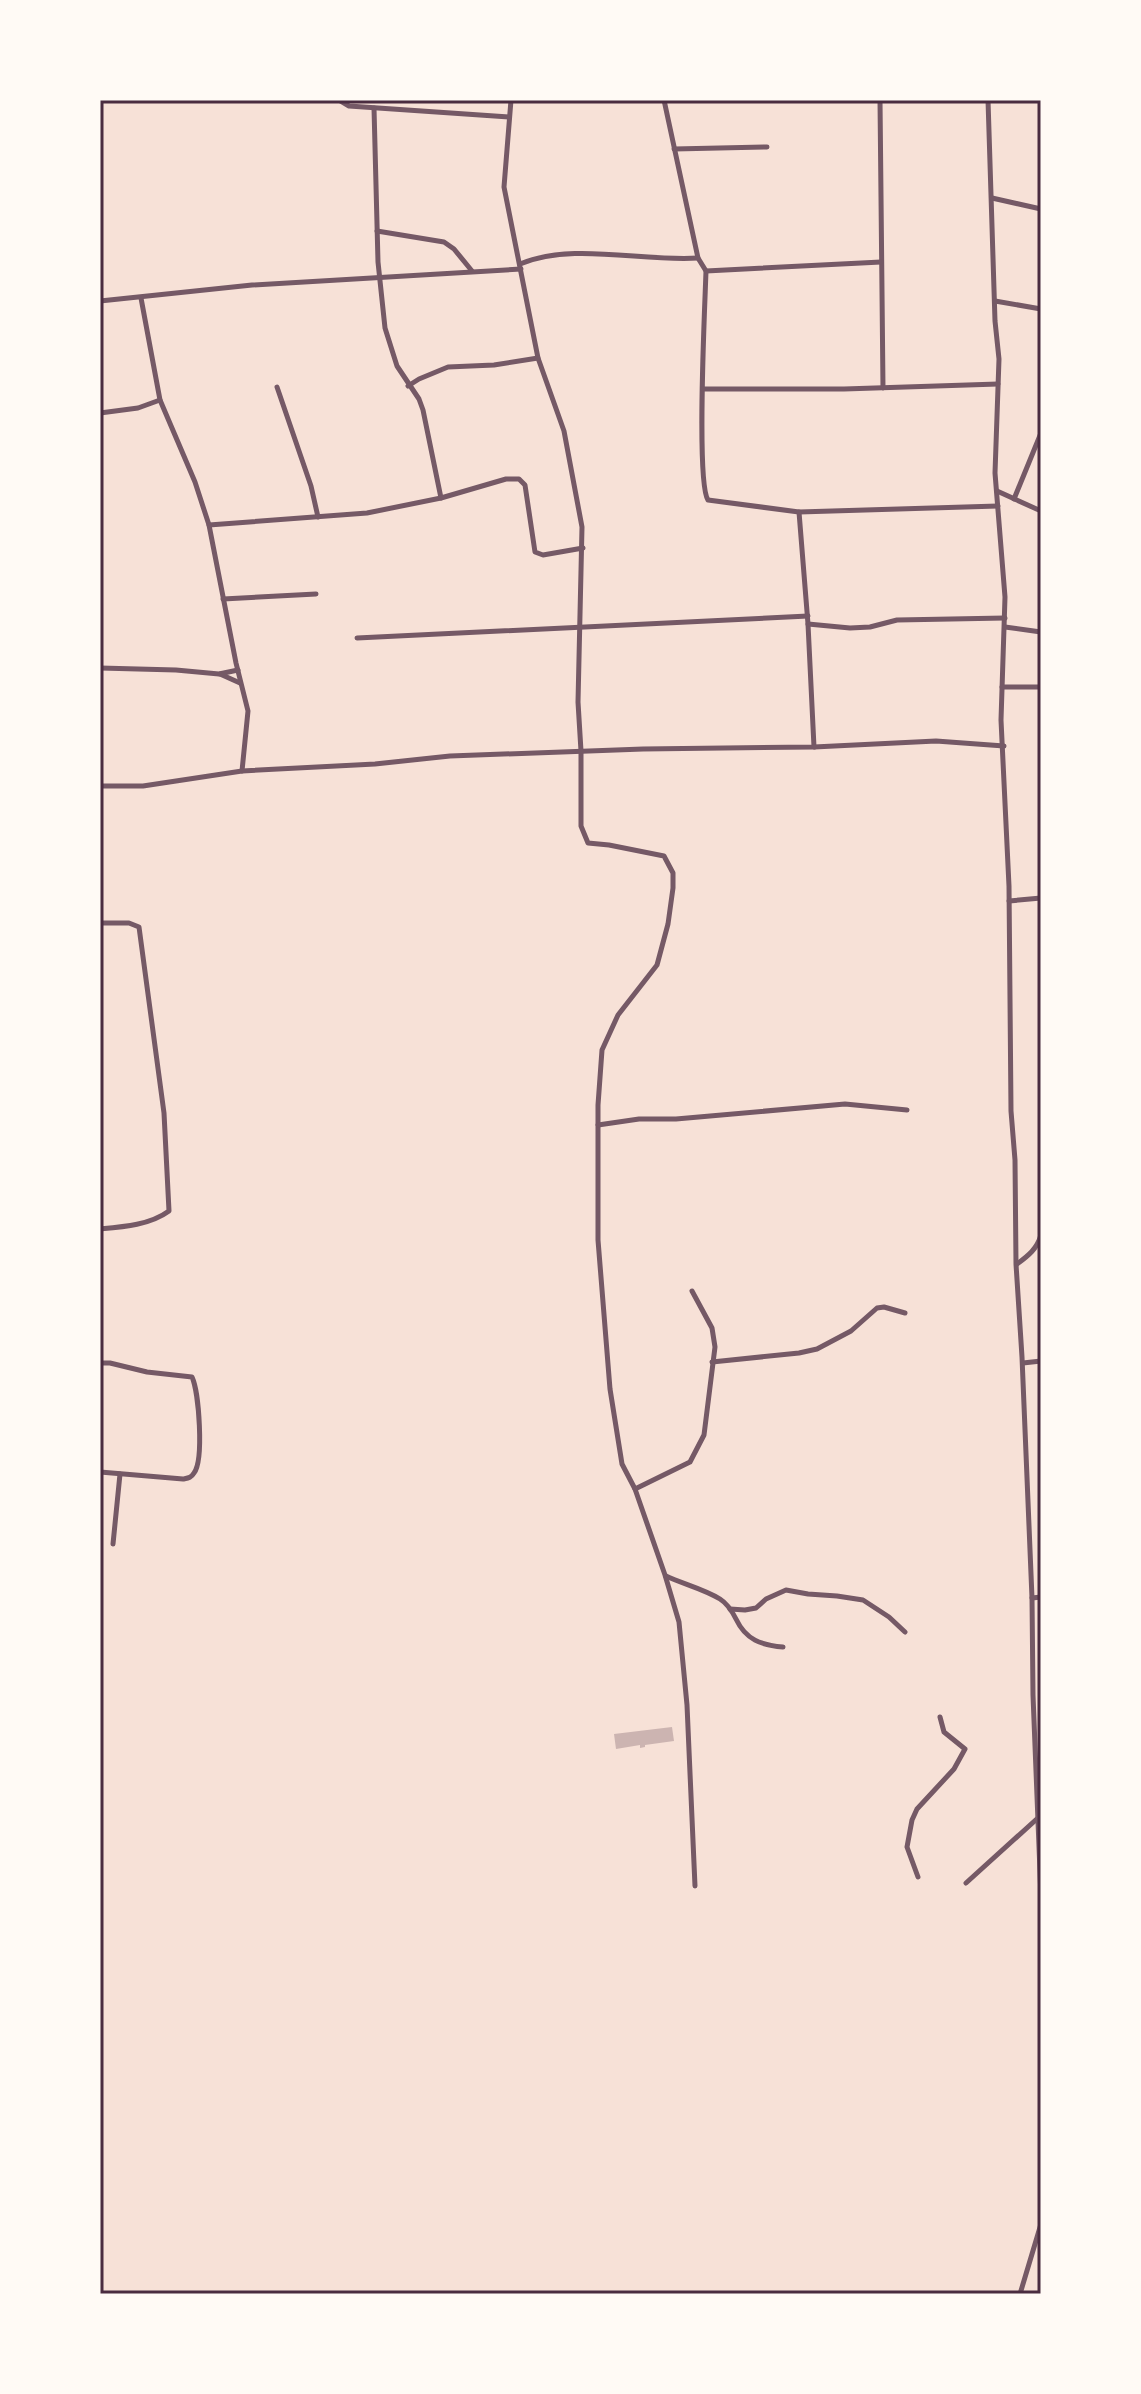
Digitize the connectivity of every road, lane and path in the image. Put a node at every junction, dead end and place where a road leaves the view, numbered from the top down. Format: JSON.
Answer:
{"nodes":[{"id":1,"x":339,"y":100,"type":"edge"},
{"id":2,"x":511,"y":100,"type":"edge"},
{"id":3,"x":664,"y":100,"type":"edge"},
{"id":4,"x":880,"y":100,"type":"edge"},
{"id":5,"x":988,"y":100,"type":"edge"},
{"id":6,"x":374,"y":108,"type":"junction"},
{"id":7,"x":509,"y":117,"type":"junction"},
{"id":8,"x":767,"y":147,"type":"dead end"},
{"id":9,"x":674,"y":149,"type":"junction"},
{"id":10,"x":992,"y":198,"type":"junction"},
{"id":11,"x":1041,"y":209,"type":"edge"},
{"id":12,"x":377,"y":231,"type":"junction"},
{"id":13,"x":698,"y":258,"type":"junction"},
{"id":14,"x":881,"y":262,"type":"junction"},
{"id":15,"x":521,"y":267,"type":"junction"},
{"id":16,"x":472,"y":271,"type":"junction"},
{"id":17,"x":706,"y":271,"type":"junction"},
{"id":18,"x":380,"y":278,"type":"junction"},
{"id":19,"x":141,"y":298,"type":"junction"},
{"id":20,"x":100,"y":301,"type":"edge"},
{"id":21,"x":994,"y":301,"type":"junction"},
{"id":22,"x":1041,"y":309,"type":"edge"},
{"id":23,"x":538,"y":358,"type":"junction"},
{"id":24,"x":998,"y":384,"type":"junction"},
{"id":25,"x":408,"y":386,"type":"junction"},
{"id":26,"x":277,"y":387,"type":"dead end"},
{"id":27,"x":883,"y":388,"type":"junction"},
{"id":28,"x":703,"y":389,"type":"junction"},
{"id":29,"x":160,"y":400,"type":"junction"},
{"id":30,"x":100,"y":413,"type":"edge"},
{"id":31,"x":1041,"y":433,"type":"edge"},
{"id":32,"x":997,"y":491,"type":"junction"},
{"id":33,"x":441,"y":498,"type":"junction"},
{"id":34,"x":1014,"y":499,"type":"junction"},
{"id":35,"x":998,"y":506,"type":"junction"},
{"id":36,"x":1041,"y":511,"type":"edge"},
{"id":37,"x":799,"y":512,"type":"junction"},
{"id":38,"x":318,"y":517,"type":"junction"},
{"id":39,"x":209,"y":525,"type":"junction"},
{"id":40,"x":583,"y":548,"type":"junction"},
{"id":41,"x":316,"y":594,"type":"dead end"},
{"id":42,"x":223,"y":599,"type":"junction"},
{"id":43,"x":808,"y":616,"type":"junction"},
{"id":44,"x":1005,"y":618,"type":"junction"},
{"id":45,"x":808,"y":624,"type":"junction"},
{"id":46,"x":579,"y":626,"type":"junction"},
{"id":47,"x":1005,"y":627,"type":"junction"},
{"id":48,"x":1041,"y":632,"type":"edge"},
{"id":49,"x":357,"y":638,"type":"dead end"},
{"id":50,"x":100,"y":668,"type":"edge"},
{"id":51,"x":238,"y":670,"type":"junction"},
{"id":52,"x":219,"y":674,"type":"junction"},
{"id":53,"x":241,"y":684,"type":"junction"},
{"id":54,"x":1002,"y":687,"type":"junction"},
{"id":55,"x":1041,"y":687,"type":"edge"},
{"id":56,"x":1004,"y":746,"type":"junction"},
{"id":57,"x":814,"y":747,"type":"junction"},
{"id":58,"x":581,"y":751,"type":"junction"},
{"id":59,"x":242,"y":771,"type":"junction"},
{"id":60,"x":100,"y":786,"type":"edge"},
{"id":61,"x":1041,"y":898,"type":"edge"},
{"id":62,"x":1009,"y":901,"type":"junction"},
{"id":63,"x":100,"y":923,"type":"edge"},
{"id":64,"x":907,"y":1110,"type":"dead end"},
{"id":65,"x":598,"y":1125,"type":"junction"},
{"id":66,"x":100,"y":1229,"type":"edge"},
{"id":67,"x":1041,"y":1235,"type":"edge"},
{"id":68,"x":1016,"y":1264,"type":"junction"},
{"id":69,"x":692,"y":1291,"type":"dead end"},
{"id":70,"x":905,"y":1313,"type":"dead end"},
{"id":71,"x":1041,"y":1361,"type":"edge"},
{"id":72,"x":712,"y":1362,"type":"junction"},
{"id":73,"x":100,"y":1363,"type":"edge"},
{"id":74,"x":1023,"y":1363,"type":"junction"},
{"id":75,"x":100,"y":1472,"type":"edge"},
{"id":76,"x":120,"y":1474,"type":"junction"},
{"id":77,"x":635,"y":1489,"type":"junction"},
{"id":78,"x":113,"y":1544,"type":"dead end"},
{"id":79,"x":665,"y":1575,"type":"junction"},
{"id":80,"x":1041,"y":1597,"type":"edge"},
{"id":81,"x":1032,"y":1598,"type":"junction"},
{"id":82,"x":730,"y":1609,"type":"junction"},
{"id":83,"x":905,"y":1632,"type":"dead end"},
{"id":84,"x":783,"y":1647,"type":"dead end"},
{"id":85,"x":1041,"y":1694,"type":"edge"},
{"id":86,"x":1033,"y":1695,"type":"junction"},
{"id":87,"x":940,"y":1717,"type":"dead end"},
{"id":88,"x":1039,"y":1817,"type":"junction"},
{"id":89,"x":918,"y":1877,"type":"dead end"},
{"id":90,"x":966,"y":1883,"type":"dead end"},
{"id":91,"x":695,"y":1886,"type":"dead end"},
{"id":92,"x":1041,"y":1897,"type":"edge"},
{"id":93,"x":1041,"y":2224,"type":"edge"},
{"id":94,"x":1020,"y":2294,"type":"edge"}],
"edges":[{"from":1,"to":6,"type":"street"},
{"from":2,"to":7,"type":"street"},
{"from":3,"to":9,"type":"street"},
{"from":4,"to":14,"type":"street"},
{"from":5,"to":10,"type":"street"},
{"from":6,"to":7,"type":"street"},
{"from":6,"to":12,"type":"street"},
{"from":7,"to":15,"type":"street"},
{"from":8,"to":9,"type":"street"},
{"from":9,"to":13,"type":"street"},
{"from":10,"to":11,"type":"street"},
{"from":10,"to":21,"type":"street"},
{"from":12,"to":16,"type":"street"},
{"from":12,"to":18,"type":"street"},
{"from":13,"to":15,"type":"street"},
{"from":13,"to":17,"type":"street"},
{"from":14,"to":17,"type":"street"},
{"from":14,"to":27,"type":"street"},
{"from":15,"to":16,"type":"street"},
{"from":15,"to":23,"type":"street"},
{"from":16,"to":18,"type":"street"},
{"from":17,"to":28,"type":"street"},
{"from":18,"to":19,"type":"street"},
{"from":18,"to":25,"type":"street"},
{"from":19,"to":20,"type":"street"},
{"from":19,"to":29,"type":"street"},
{"from":21,"to":22,"type":"street"},
{"from":21,"to":24,"type":"street"},
{"from":23,"to":25,"type":"street"},
{"from":23,"to":40,"type":"street"},
{"from":24,"to":27,"type":"street"},
{"from":24,"to":32,"type":"street"},
{"from":25,"to":33,"type":"street"},
{"from":26,"to":38,"type":"street"},
{"from":27,"to":28,"type":"street"},
{"from":28,"to":37,"type":"street"},
{"from":29,"to":30,"type":"street"},
{"from":29,"to":39,"type":"street"},
{"from":31,"to":34,"type":"street"},
{"from":32,"to":34,"type":"street"},
{"from":32,"to":35,"type":"street"},
{"from":33,"to":38,"type":"street"},
{"from":33,"to":40,"type":"street"},
{"from":34,"to":36,"type":"street"},
{"from":35,"to":37,"type":"street"},
{"from":35,"to":44,"type":"street"},
{"from":37,"to":43,"type":"street"},
{"from":38,"to":39,"type":"street"},
{"from":39,"to":42,"type":"street"},
{"from":40,"to":46,"type":"street"},
{"from":41,"to":42,"type":"street"},
{"from":42,"to":51,"type":"street"},
{"from":43,"to":45,"type":"street"},
{"from":43,"to":46,"type":"street"},
{"from":44,"to":45,"type":"street"},
{"from":44,"to":47,"type":"street"},
{"from":45,"to":57,"type":"street"},
{"from":46,"to":49,"type":"street"},
{"from":46,"to":58,"type":"street"},
{"from":47,"to":48,"type":"street"},
{"from":47,"to":54,"type":"street"},
{"from":50,"to":52,"type":"street"},
{"from":51,"to":52,"type":"street"},
{"from":51,"to":53,"type":"street"},
{"from":52,"to":53,"type":"street"},
{"from":53,"to":59,"type":"street"},
{"from":54,"to":55,"type":"street"},
{"from":54,"to":56,"type":"street"},
{"from":56,"to":57,"type":"street"},
{"from":56,"to":62,"type":"street"},
{"from":57,"to":58,"type":"street"},
{"from":58,"to":59,"type":"street"},
{"from":58,"to":65,"type":"street"},
{"from":59,"to":60,"type":"street"},
{"from":61,"to":62,"type":"street"},
{"from":62,"to":68,"type":"street"},
{"from":63,"to":66,"type":"street"},
{"from":64,"to":65,"type":"street"},
{"from":65,"to":77,"type":"street"},
{"from":67,"to":68,"type":"street"},
{"from":68,"to":74,"type":"street"},
{"from":69,"to":72,"type":"street"},
{"from":70,"to":72,"type":"street"},
{"from":71,"to":74,"type":"street"},
{"from":72,"to":77,"type":"street"},
{"from":73,"to":76,"type":"street"},
{"from":74,"to":81,"type":"street"},
{"from":75,"to":76,"type":"street"},
{"from":76,"to":78,"type":"street"},
{"from":77,"to":79,"type":"street"},
{"from":79,"to":82,"type":"street"},
{"from":79,"to":91,"type":"street"},
{"from":80,"to":81,"type":"street"},
{"from":81,"to":86,"type":"street"},
{"from":82,"to":83,"type":"street"},
{"from":82,"to":84,"type":"street"},
{"from":85,"to":86,"type":"street"},
{"from":86,"to":88,"type":"street"},
{"from":87,"to":89,"type":"street"},
{"from":88,"to":90,"type":"street"},
{"from":88,"to":92,"type":"street"},
{"from":93,"to":94,"type":"street"}]}
